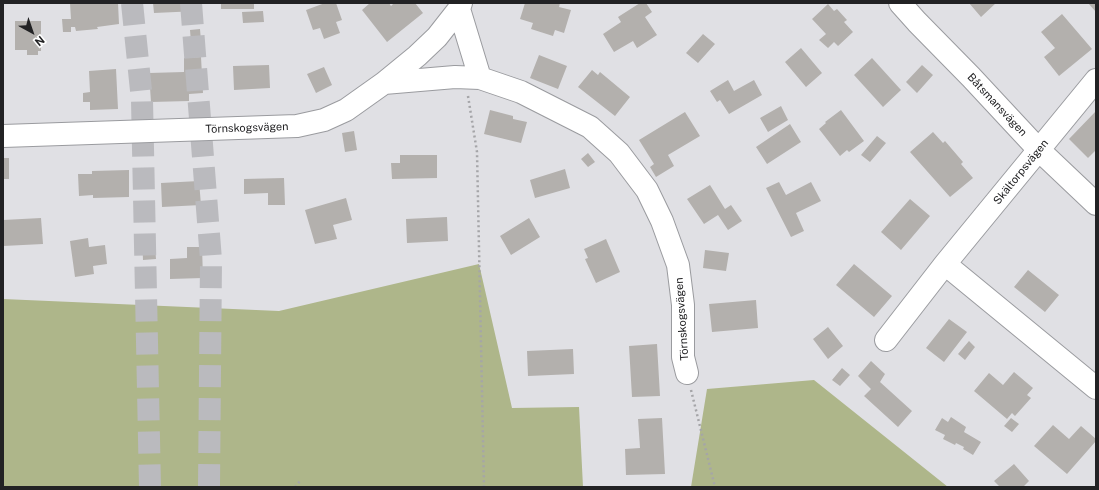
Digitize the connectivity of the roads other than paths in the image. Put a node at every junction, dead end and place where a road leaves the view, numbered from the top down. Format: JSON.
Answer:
{"nodes":[{"id":1,"x":900,"y":3,"type":"edge"},
{"id":2,"x":460,"y":6,"type":"edge"},
{"id":3,"x":472,"y":78,"type":"junction"},
{"id":4,"x":1096,"y":80,"type":"edge"},
{"id":5,"x":384,"y":83,"type":"junction"},
{"id":6,"x":3,"y":136,"type":"edge"},
{"id":7,"x":1039,"y":150,"type":"junction"},
{"id":8,"x":1096,"y":204,"type":"edge"},
{"id":9,"x":946,"y":264,"type":"junction"},
{"id":10,"x":886,"y":340,"type":"dead end"},
{"id":11,"x":687,"y":373,"type":"road end"},
{"id":12,"x":1096,"y":388,"type":"edge"}],
"edges":[{"from":1,"to":7,"type":"street","name":"Båtsmansvägen"},
{"from":2,"to":3,"type":"street"},
{"from":2,"to":5,"type":"street"},
{"from":3,"to":5,"type":"street","name":"Törnskogsvägen"},
{"from":3,"to":11,"type":"street","name":"Törnskogsvägen"},
{"from":4,"to":7,"type":"street","name":"Skältorpsvägen"},
{"from":5,"to":6,"type":"street","name":"Törnskogsvägen"},
{"from":7,"to":8,"type":"street","name":"Båtsmansvägen"},
{"from":7,"to":9,"type":"street","name":"Skältorpsvägen"},
{"from":9,"to":10,"type":"street","name":"Skältorpsvägen"},
{"from":9,"to":12,"type":"street"}]}
